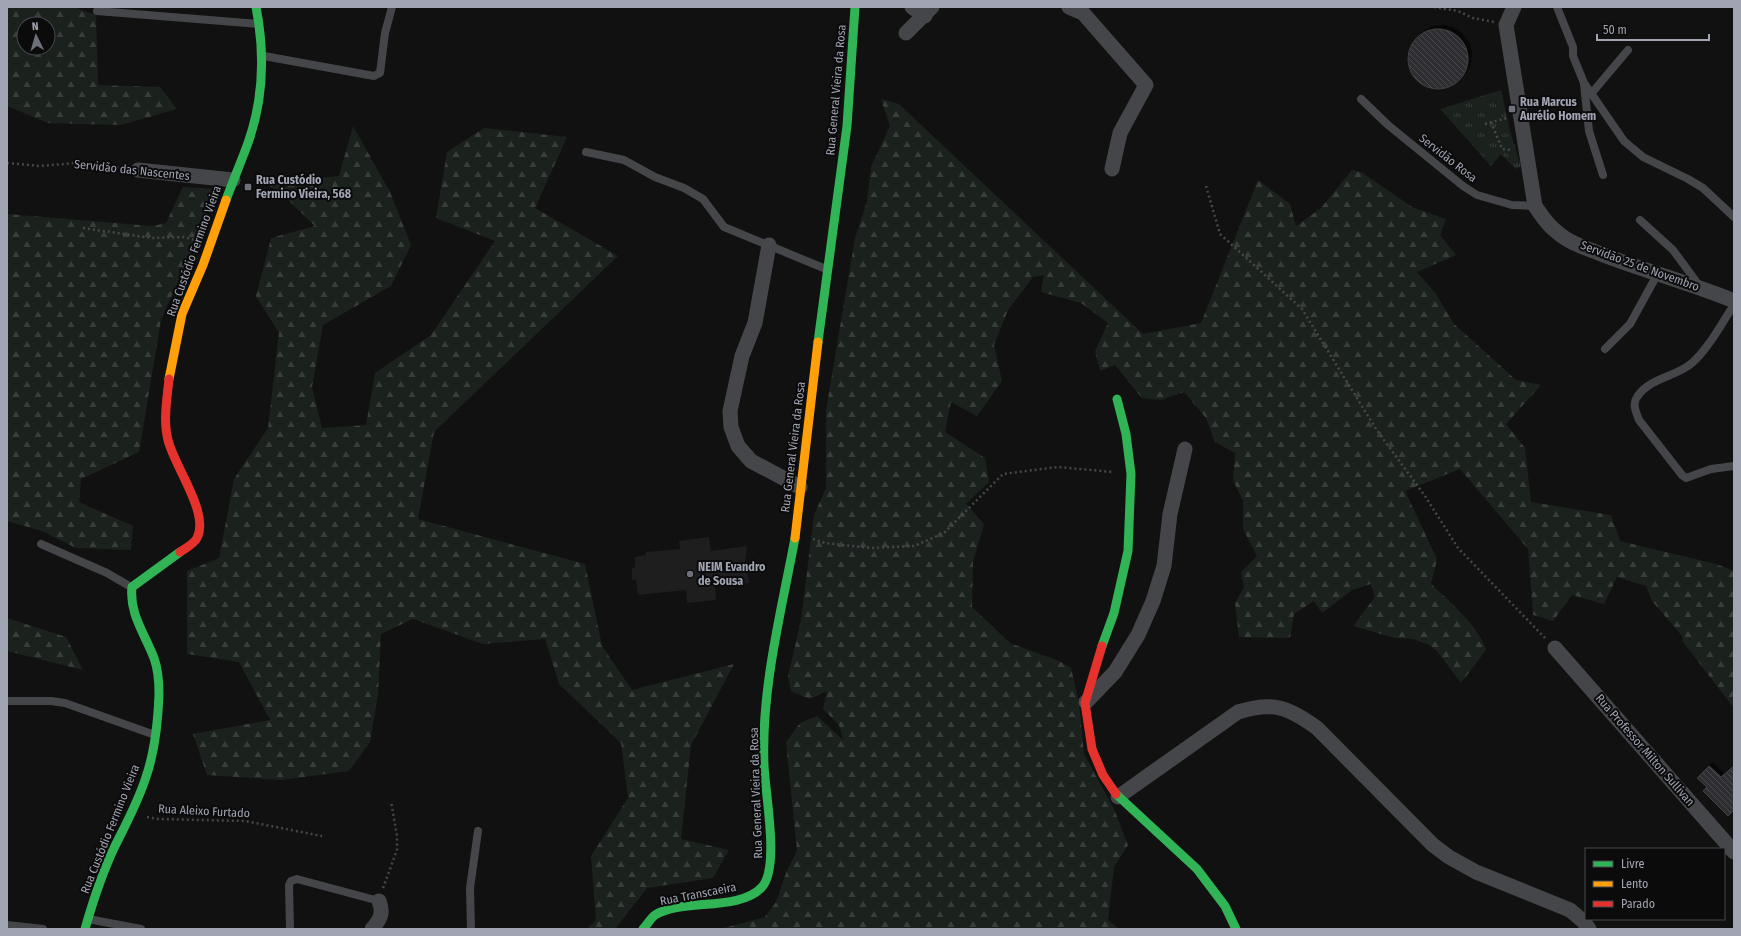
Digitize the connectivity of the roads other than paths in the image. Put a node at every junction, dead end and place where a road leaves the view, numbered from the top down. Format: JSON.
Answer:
{"nodes":[{"id":1,"x":256,"y":7,"type":"edge"},
{"id":2,"x":392,"y":7,"type":"edge"},
{"id":3,"x":855,"y":7,"type":"edge"},
{"id":4,"x":912,"y":7,"type":"edge"},
{"id":5,"x":1069,"y":7,"type":"edge"},
{"id":6,"x":1514,"y":7,"type":"edge"},
{"id":7,"x":1557,"y":7,"type":"edge"},
{"id":8,"x":97,"y":11,"type":"dead end"},
{"id":9,"x":928,"y":11,"type":"edge"},
{"id":10,"x":260,"y":24,"type":"junction"},
{"id":11,"x":906,"y":33,"type":"dead end"},
{"id":12,"x":1628,"y":50,"type":"dead end"},
{"id":13,"x":264,"y":56,"type":"junction"},
{"id":14,"x":1584,"y":83,"type":"junction"},
{"id":15,"x":1591,"y":94,"type":"junction"},
{"id":16,"x":1361,"y":99,"type":"dead end"},
{"id":17,"x":586,"y":152,"type":"dead end"},
{"id":18,"x":1112,"y":169,"type":"dead end"},
{"id":19,"x":138,"y":170,"type":"road end"},
{"id":20,"x":1603,"y":175,"type":"dead end"},
{"id":21,"x":233,"y":180,"type":"junction"},
{"id":22,"x":1535,"y":206,"type":"junction"},
{"id":23,"x":1734,"y":217,"type":"edge"},
{"id":24,"x":1640,"y":220,"type":"dead end"},
{"id":25,"x":769,"y":245,"type":"junction"},
{"id":26,"x":827,"y":269,"type":"junction"},
{"id":27,"x":1657,"y":275,"type":"junction"},
{"id":28,"x":1701,"y":288,"type":"junction"},
{"id":29,"x":1734,"y":301,"type":"edge"},
{"id":30,"x":1734,"y":306,"type":"edge"},
{"id":31,"x":1605,"y":350,"type":"dead end"},
{"id":32,"x":1117,"y":399,"type":"dead end"},
{"id":33,"x":1185,"y":448,"type":"dead end"},
{"id":34,"x":1734,"y":466,"type":"edge"},
{"id":35,"x":800,"y":488,"type":"junction"},
{"id":36,"x":41,"y":544,"type":"dead end"},
{"id":37,"x":132,"y":587,"type":"junction"},
{"id":38,"x":1556,"y":648,"type":"road end"},
{"id":39,"x":7,"y":701,"type":"edge"},
{"id":40,"x":1085,"y":703,"type":"junction"},
{"id":41,"x":156,"y":736,"type":"junction"},
{"id":42,"x":1118,"y":797,"type":"junction"},
{"id":43,"x":478,"y":831,"type":"dead end"},
{"id":44,"x":1728,"y":845,"type":"edge"},
{"id":45,"x":762,"y":887,"type":"joint"},
{"id":46,"x":379,"y":901,"type":"joint"},
{"id":47,"x":88,"y":919,"type":"junction"},
{"id":48,"x":7,"y":925,"type":"edge"},
{"id":49,"x":43,"y":929,"type":"edge"},
{"id":50,"x":85,"y":929,"type":"edge"},
{"id":51,"x":141,"y":929,"type":"edge"},
{"id":52,"x":290,"y":929,"type":"edge"},
{"id":53,"x":372,"y":929,"type":"edge"},
{"id":54,"x":471,"y":929,"type":"edge"},
{"id":55,"x":643,"y":929,"type":"edge"},
{"id":56,"x":1236,"y":929,"type":"edge"},
{"id":57,"x":1589,"y":929,"type":"edge"}],
"edges":[{"from":1,"to":10,"type":"street","name":"Rua Custódio Fermino Vieira"},
{"from":2,"to":13,"type":"lane"},
{"from":3,"to":26,"type":"street","name":"Rua General Vieira da Rosa"},
{"from":4,"to":9,"type":"street"},
{"from":5,"to":18,"type":"street"},
{"from":6,"to":22,"type":"street"},
{"from":7,"to":14,"type":"lane"},
{"from":8,"to":10,"type":"lane"},
{"from":9,"to":11,"type":"street"},
{"from":10,"to":13,"type":"street","name":"Rua Custódio Fermino Vieira"},
{"from":12,"to":15,"type":"lane"},
{"from":13,"to":21,"type":"street","name":"Rua Custódio Fermino Vieira"},
{"from":14,"to":15,"type":"lane"},
{"from":14,"to":20,"type":"lane"},
{"from":15,"to":23,"type":"lane"},
{"from":16,"to":22,"type":"lane","name":"Servidão Rosa"},
{"from":17,"to":25,"type":"lane"},
{"from":19,"to":21,"type":"street","name":"Servidão das Nascentes"},
{"from":21,"to":37,"type":"street","name":"Rua Custódio Fermino Vieira"},
{"from":22,"to":27,"type":"street","name":"Servidão 25 de Novembro"},
{"from":24,"to":28,"type":"lane"},
{"from":25,"to":26,"type":"lane"},
{"from":25,"to":35,"type":"street"},
{"from":26,"to":35,"type":"street","name":"Rua General Vieira da Rosa"},
{"from":27,"to":28,"type":"street","name":"Servidão 25 de Novembro"},
{"from":27,"to":31,"type":"lane"},
{"from":28,"to":29,"type":"street","name":"Servidão 25 de Novembro"},
{"from":30,"to":34,"type":"lane"},
{"from":32,"to":40,"type":"street"},
{"from":33,"to":40,"type":"street"},
{"from":35,"to":45,"type":"street","name":"Rua General Vieira da Rosa"},
{"from":36,"to":37,"type":"lane"},
{"from":37,"to":41,"type":"street","name":"Rua Custódio Fermino Vieira"},
{"from":38,"to":44,"type":"street","name":"Rua Professor Milton Sullivan"},
{"from":39,"to":41,"type":"lane"},
{"from":40,"to":42,"type":"street"},
{"from":41,"to":47,"type":"street","name":"Rua Custódio Fermino Vieira"},
{"from":42,"to":56,"type":"street"},
{"from":42,"to":57,"type":"street"},
{"from":43,"to":54,"type":"lane"},
{"from":45,"to":55,"type":"street","name":"Rua Transcaeira"},
{"from":46,"to":52,"type":"lane"},
{"from":46,"to":53,"type":"street"},
{"from":47,"to":50,"type":"street","name":"Rua Custódio Fermino Vieira"},
{"from":47,"to":51,"type":"lane"},
{"from":48,"to":49,"type":"lane"}]}
